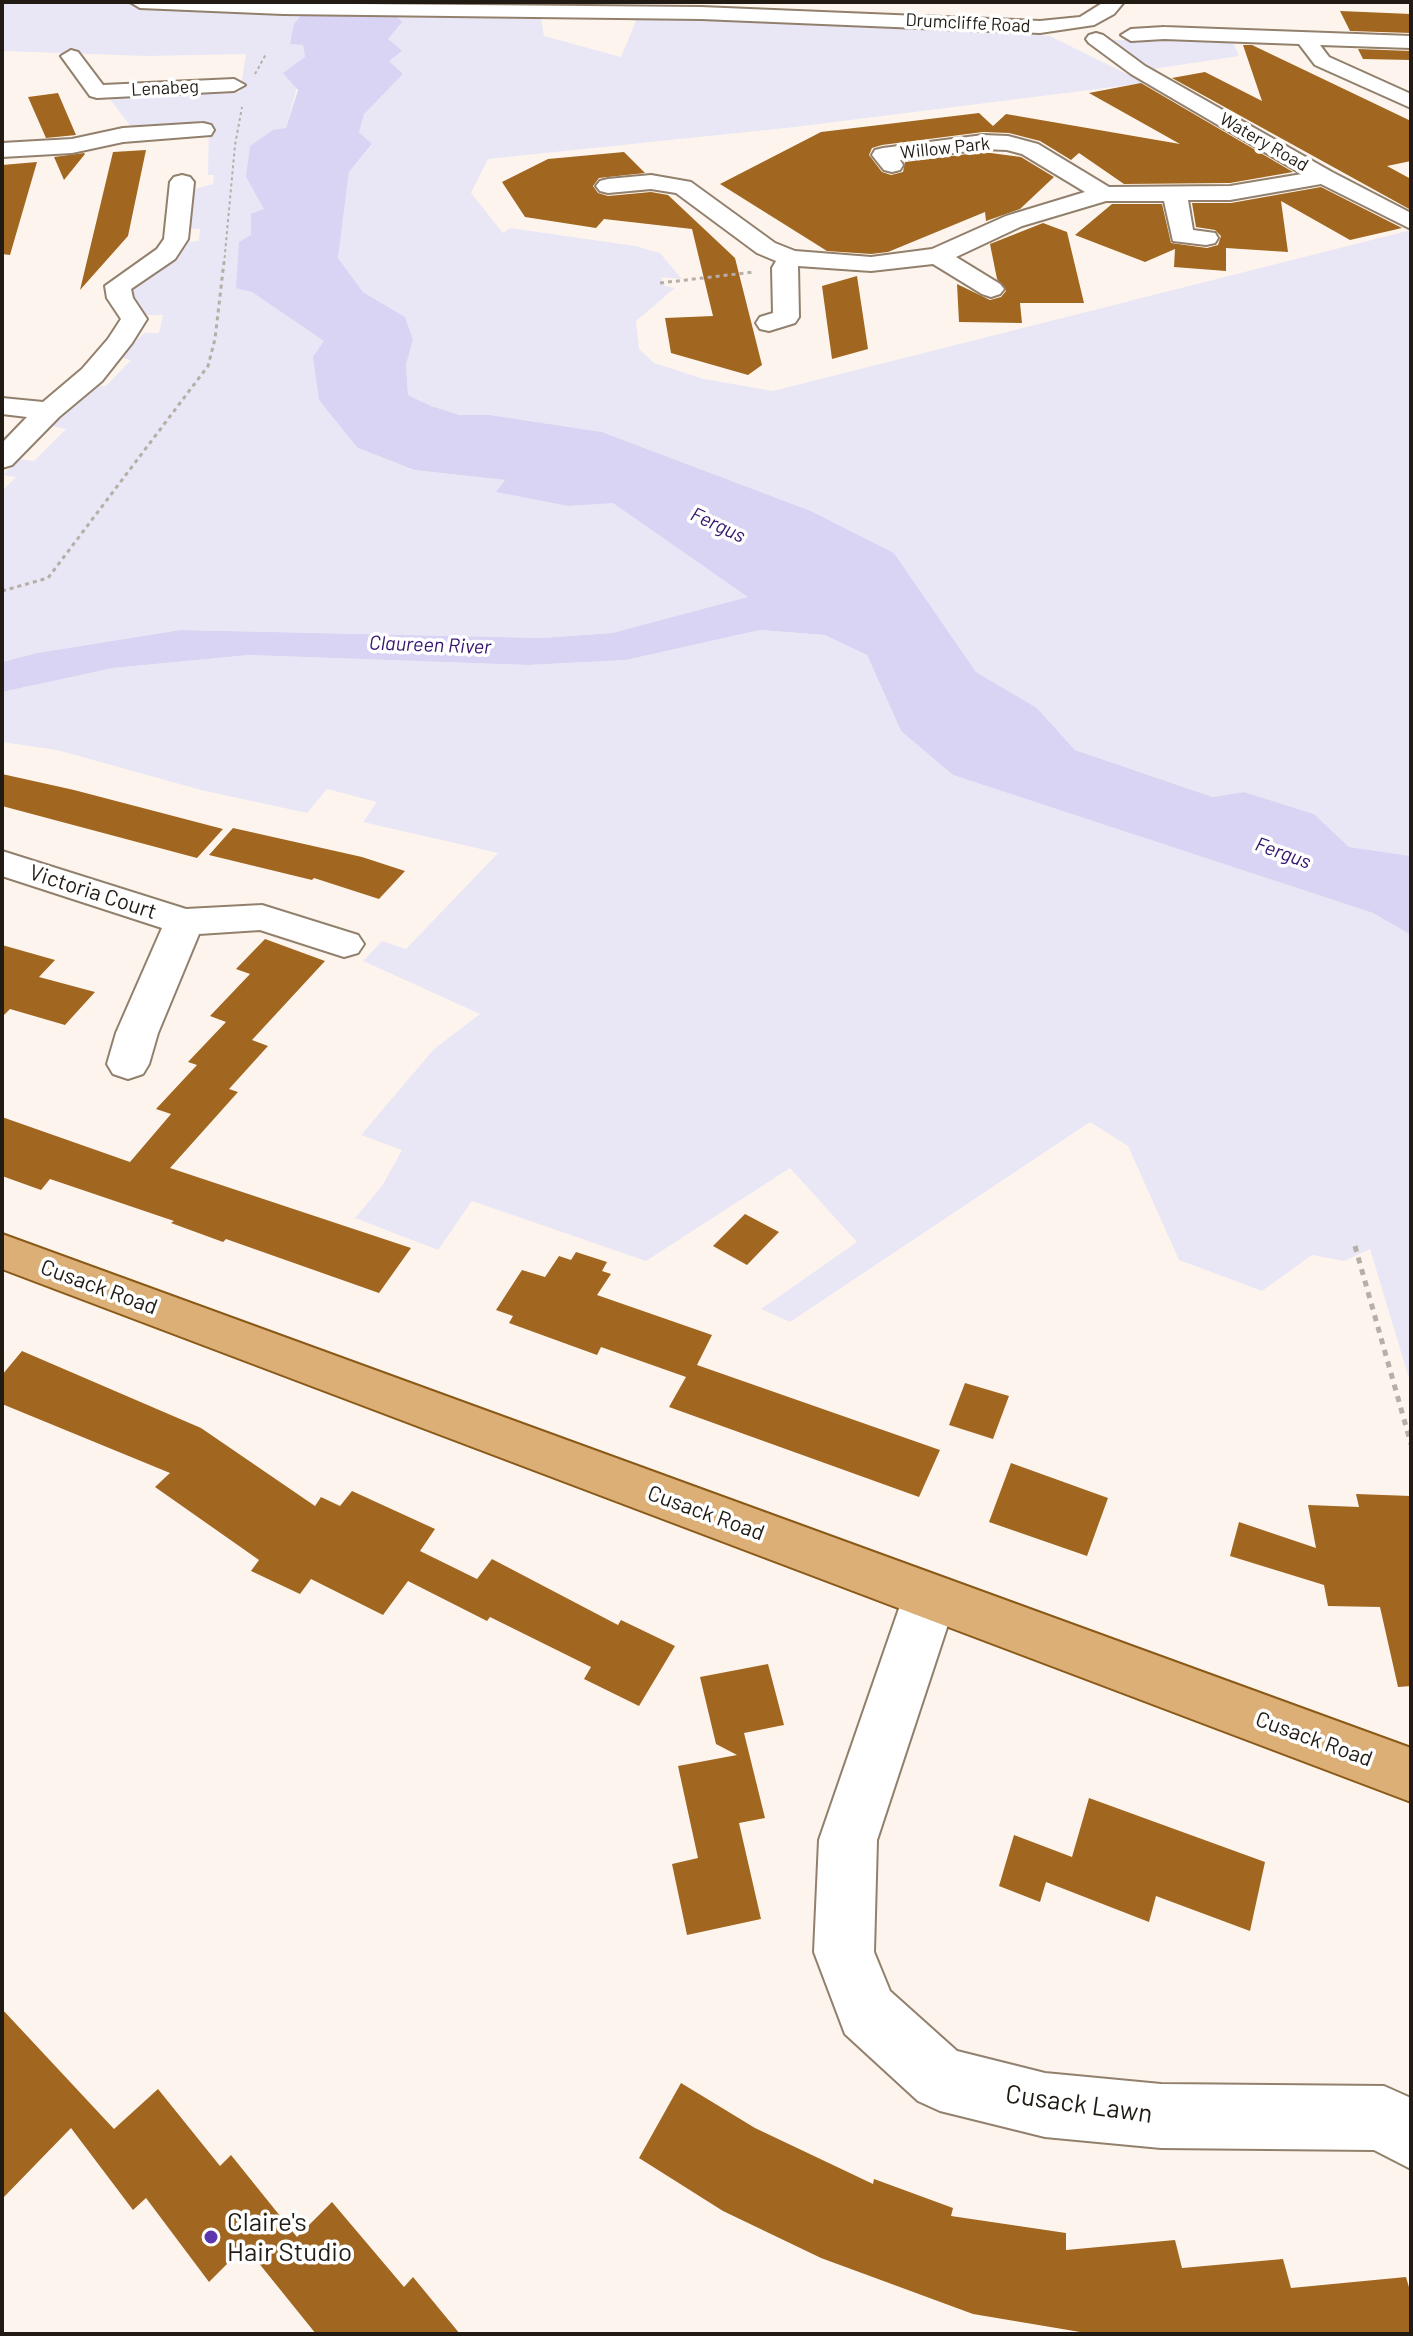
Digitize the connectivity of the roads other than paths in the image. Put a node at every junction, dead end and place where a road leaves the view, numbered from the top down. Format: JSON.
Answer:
{"nodes":[{"id":1,"x":140,"y":2,"type":"edge"},
{"id":2,"x":1003,"y":8,"type":"dead end"},
{"id":3,"x":1158,"y":25,"type":"junction"},
{"id":4,"x":1031,"y":26,"type":"junction"},
{"id":5,"x":1121,"y":27,"type":"edge"},
{"id":6,"x":1086,"y":29,"type":"junction"},
{"id":7,"x":1408,"y":36,"type":"edge"},
{"id":8,"x":1306,"y":37,"type":"junction"},
{"id":9,"x":71,"y":56,"type":"dead end"},
{"id":10,"x":1354,"y":75,"type":"junction"},
{"id":11,"x":1411,"y":78,"type":"edge"},
{"id":12,"x":234,"y":85,"type":"road end"},
{"id":13,"x":97,"y":92,"type":"junction"},
{"id":14,"x":1411,"y":102,"type":"edge"},
{"id":15,"x":203,"y":130,"type":"dead end"},
{"id":16,"x":123,"y":135,"type":"junction"},
{"id":17,"x":2,"y":150,"type":"edge"},
{"id":18,"x":892,"y":165,"type":"dead end"},
{"id":19,"x":1324,"y":177,"type":"junction"},
{"id":20,"x":182,"y":182,"type":"dead end"},
{"id":21,"x":608,"y":186,"type":"dead end"},
{"id":22,"x":1104,"y":194,"type":"junction"},
{"id":23,"x":1175,"y":196,"type":"junction"},
{"id":24,"x":1411,"y":222,"type":"edge"},
{"id":25,"x":1206,"y":238,"type":"dead end"},
{"id":26,"x":937,"y":256,"type":"junction"},
{"id":27,"x":788,"y":263,"type":"junction"},
{"id":28,"x":991,"y":289,"type":"dead end"},
{"id":29,"x":769,"y":323,"type":"dead end"},
{"id":30,"x":2,"y":406,"type":"edge"},
{"id":31,"x":49,"y":411,"type":"junction"},
{"id":32,"x":2,"y":459,"type":"edge"},
{"id":33,"x":2,"y":863,"type":"edge"},
{"id":34,"x":184,"y":922,"type":"junction"},
{"id":35,"x":344,"y":944,"type":"dead end"},
{"id":36,"x":124,"y":1042,"type":"dead end"},
{"id":37,"x":2,"y":1251,"type":"edge"},
{"id":38,"x":930,"y":1597,"type":"junction"},
{"id":39,"x":1411,"y":1775,"type":"edge"},
{"id":40,"x":1411,"y":2137,"type":"edge"}],
"edges":[{"from":1,"to":4,"type":"street","name":"Drumcliffe Road"},
{"from":2,"to":4,"type":"street"},
{"from":3,"to":5,"type":"street","name":"Drumcliffe Road"},
{"from":3,"to":7,"type":"street"},
{"from":3,"to":8,"type":"street","name":"Drumcliffe Road"},
{"from":4,"to":6,"type":"street","name":"Drumcliffe Road"},
{"from":5,"to":6,"type":"street","name":"Watery Road"},
{"from":5,"to":6,"type":"street","name":"Drumcliffe Road"},
{"from":5,"to":19,"type":"street","name":"Watery Road"},
{"from":7,"to":8,"type":"street","name":"Drumcliffe Road"},
{"from":8,"to":10,"type":"street"},
{"from":9,"to":13,"type":"street","name":"Lenabeg"},
{"from":10,"to":11,"type":"street"},
{"from":10,"to":14,"type":"street"},
{"from":12,"to":13,"type":"street","name":"Lenabeg"},
{"from":13,"to":16,"type":"street","name":"Lenabeg"},
{"from":15,"to":16,"type":"street"},
{"from":16,"to":17,"type":"street"},
{"from":18,"to":22,"type":"street","name":"Willow Park"},
{"from":19,"to":23,"type":"street","name":"Willow Park"},
{"from":19,"to":24,"type":"street","name":"Watery Road"},
{"from":20,"to":31,"type":"street"},
{"from":21,"to":27,"type":"street","name":"Willow Park"},
{"from":22,"to":23,"type":"street","name":"Willow Park"},
{"from":22,"to":26,"type":"street","name":"Willow Park"},
{"from":23,"to":25,"type":"street"},
{"from":26,"to":27,"type":"street","name":"Willow Park"},
{"from":26,"to":28,"type":"street"},
{"from":27,"to":29,"type":"street"},
{"from":30,"to":31,"type":"street"},
{"from":31,"to":32,"type":"street"},
{"from":33,"to":34,"type":"street","name":"Victoria Court"},
{"from":34,"to":35,"type":"street","name":"Victoria Court"},
{"from":34,"to":36,"type":"street","name":"Victoria Court"},
{"from":37,"to":38,"type":"main road","name":"Cusack Road"},
{"from":38,"to":39,"type":"main road","name":"Cusack Road"},
{"from":38,"to":40,"type":"street","name":"Cusack Lawn"}]}
